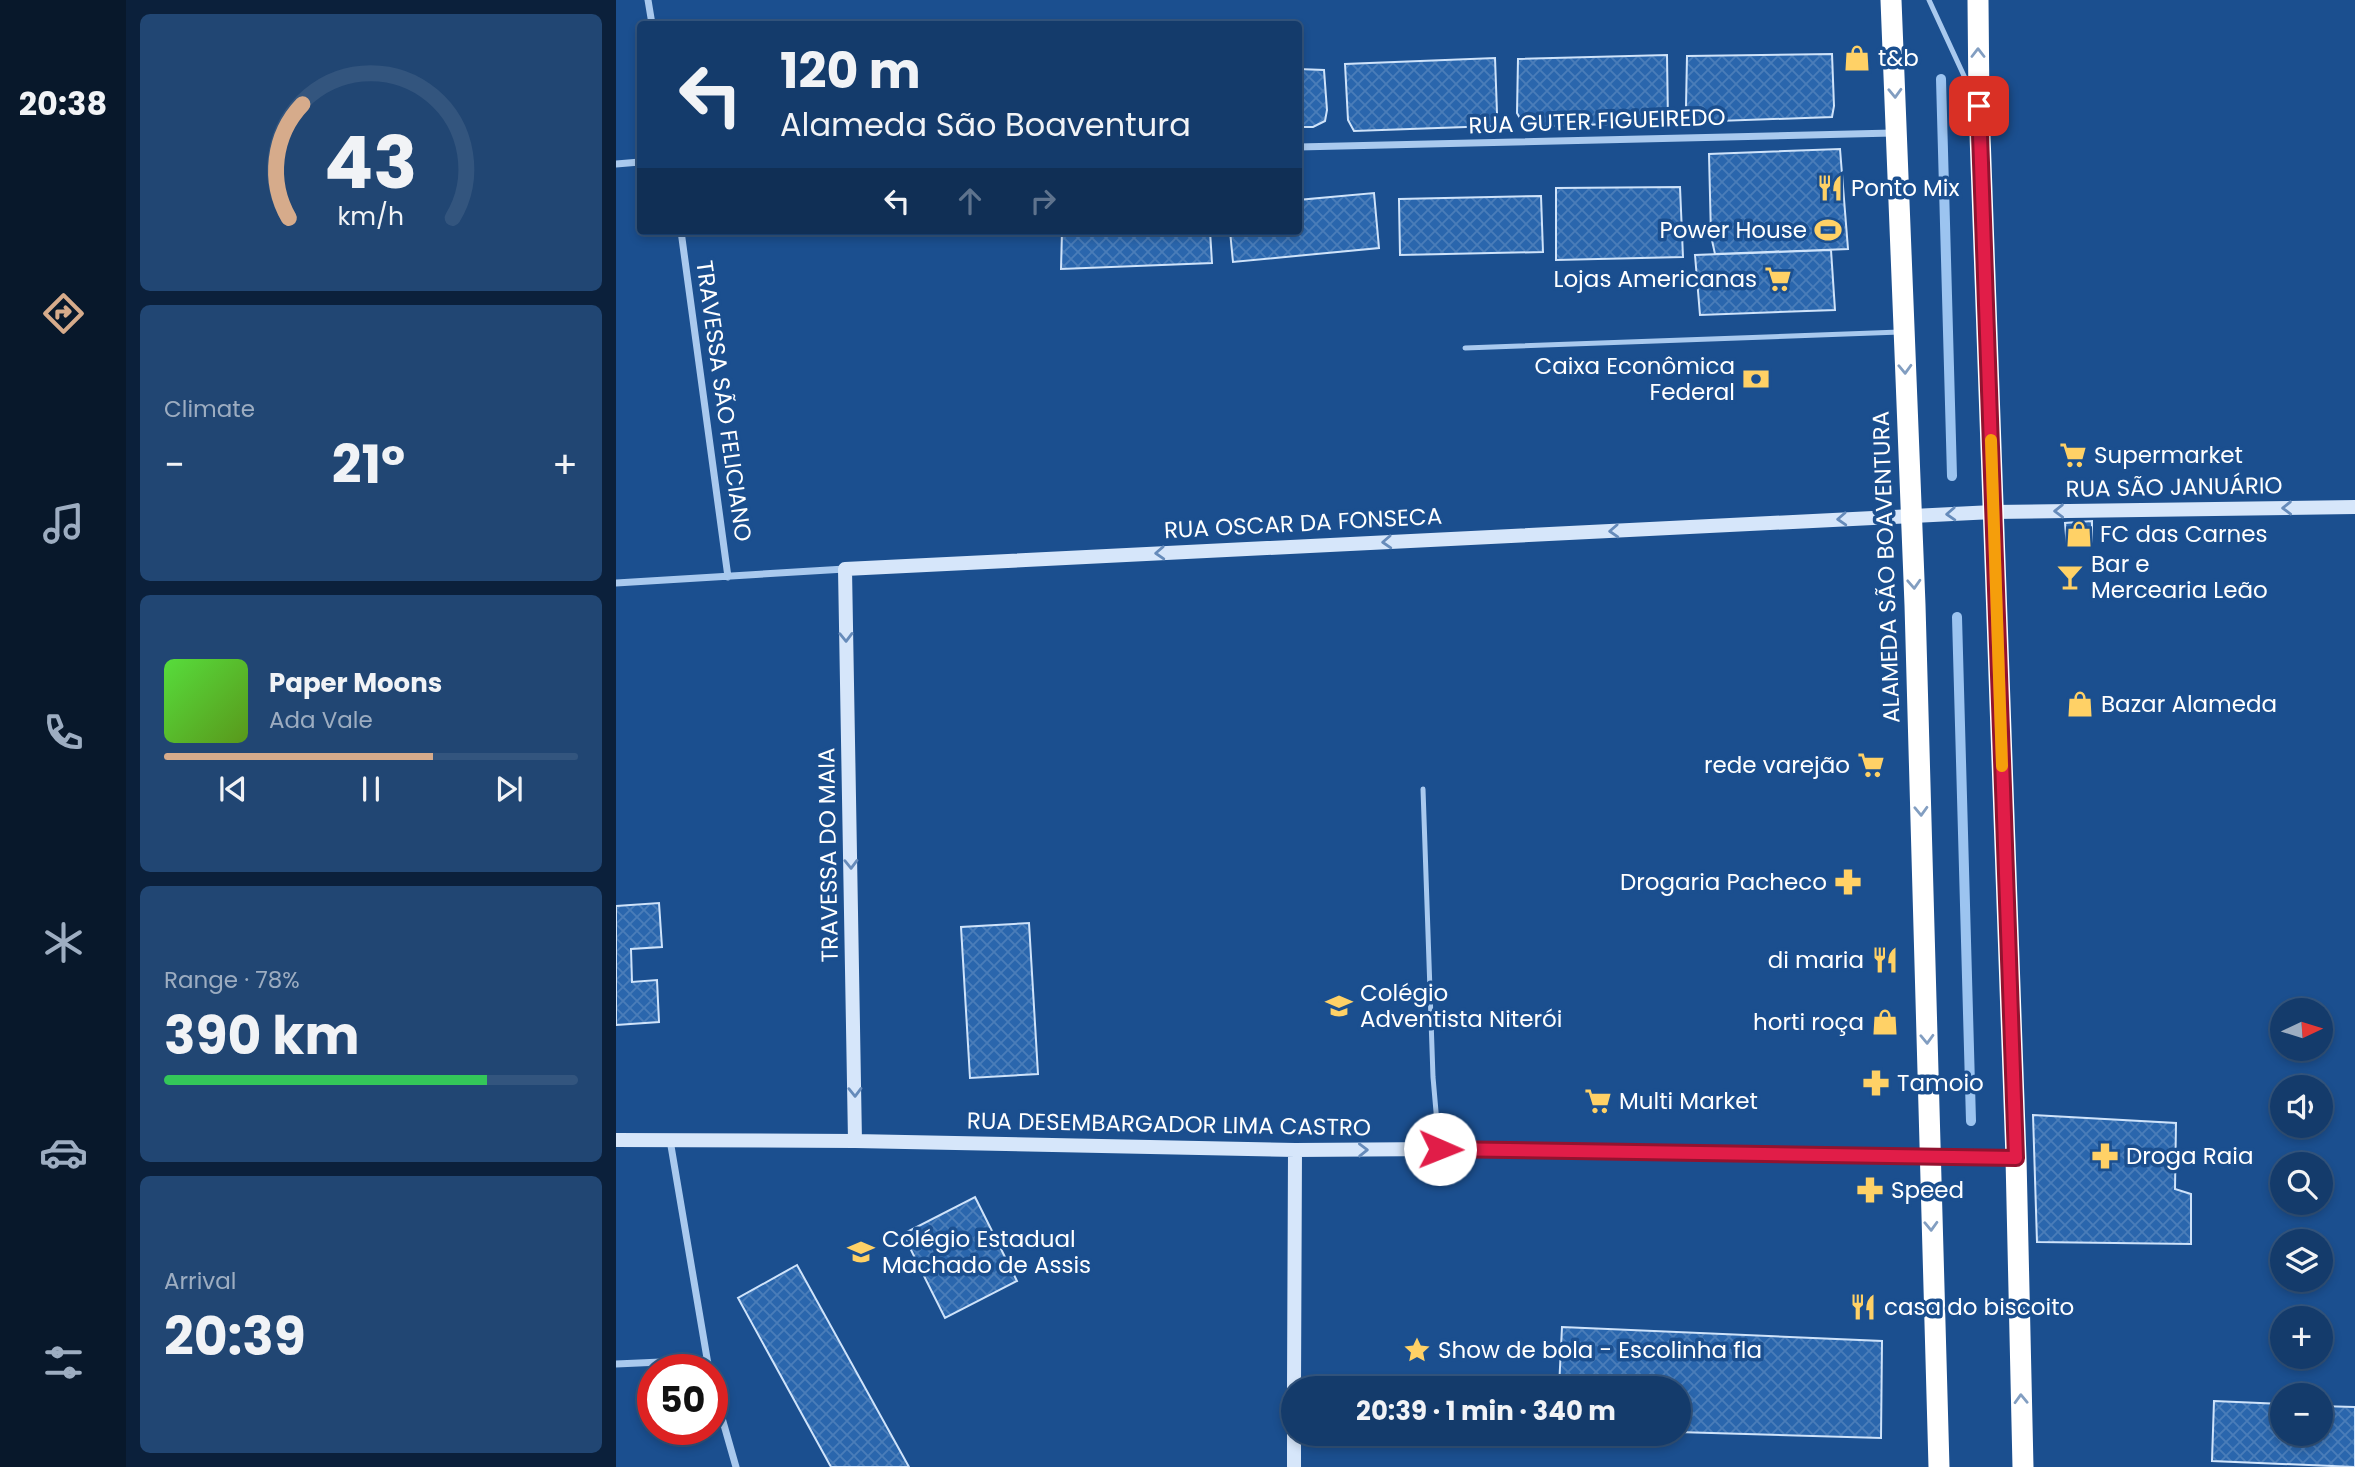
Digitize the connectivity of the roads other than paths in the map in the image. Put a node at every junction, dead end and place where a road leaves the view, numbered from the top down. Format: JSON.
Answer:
{"nodes":[{"id":1,"x":649,"y":0,"type":"edge"},
{"id":2,"x":1891,"y":0,"type":"edge"},
{"id":3,"x":1929,"y":0,"type":"edge"},
{"id":4,"x":1978,"y":0,"type":"edge"},
{"id":5,"x":652,"y":21,"type":"edge"},
{"id":6,"x":1979,"y":106,"type":"junction"},
{"id":7,"x":1896,"y":133,"type":"junction"},
{"id":8,"x":1302,"y":147,"type":"edge"},
{"id":9,"x":637,"y":162,"type":"edge"},
{"id":10,"x":616,"y":164,"type":"edge"},
{"id":11,"x":682,"y":235,"type":"edge"},
{"id":12,"x":1904,"y":332,"type":"junction"},
{"id":13,"x":1465,"y":348,"type":"dead end"},
{"id":14,"x":2355,"y":507,"type":"edge"},
{"id":15,"x":1993,"y":512,"type":"junction"},
{"id":16,"x":1910,"y":516,"type":"junction"},
{"id":17,"x":845,"y":569,"type":"junction"},
{"id":18,"x":728,"y":577,"type":"junction"},
{"id":19,"x":616,"y":583,"type":"edge"},
{"id":20,"x":1423,"y":789,"type":"dead end"},
{"id":21,"x":616,"y":1140,"type":"edge"},
{"id":22,"x":670,"y":1140,"type":"junction"},
{"id":23,"x":855,"y":1141,"type":"junction"},
{"id":24,"x":1440,"y":1149,"type":"junction"},
{"id":25,"x":1295,"y":1150,"type":"junction"},
{"id":26,"x":1931,"y":1158,"type":"junction"},
{"id":27,"x":2016,"y":1158,"type":"junction"},
{"id":28,"x":705,"y":1354,"type":"edge"},
{"id":29,"x":637,"y":1363,"type":"edge"},
{"id":30,"x":616,"y":1364,"type":"edge"},
{"id":31,"x":1294,"y":1376,"type":"edge"},
{"id":32,"x":728,"y":1439,"type":"edge"},
{"id":33,"x":1294,"y":1446,"type":"edge"},
{"id":34,"x":736,"y":1467,"type":"edge"},
{"id":35,"x":1294,"y":1467,"type":"edge"},
{"id":36,"x":1939,"y":1467,"type":"edge"},
{"id":37,"x":2023,"y":1467,"type":"edge"}],
"edges":[{"from":1,"to":5,"type":"street"},
{"from":2,"to":7,"type":"highway","name":"ALAMEDA SÃO BOAVENTURA","one_way":true},
{"from":3,"to":6,"type":"lane"},
{"from":6,"to":4,"type":"highway","one_way":true},
{"from":6,"to":15,"type":"highway"},
{"from":7,"to":8,"type":"street","name":"RUA GUTER FIGUEIREDO"},
{"from":7,"to":12,"type":"highway","name":"ALAMEDA SÃO BOAVENTURA"},
{"from":9,"to":10,"type":"street"},
{"from":11,"to":18,"type":"street","name":"TRAVESSA SÃO FELICIANO"},
{"from":12,"to":13,"type":"lane"},
{"from":12,"to":16,"type":"highway","name":"ALAMEDA SÃO BOAVENTURA","one_way":true},
{"from":14,"to":15,"type":"street","name":"RUA SÃO JANUÁRIO","one_way":true},
{"from":15,"to":16,"type":"street","name":"RUA OSCAR DA FONSECA","one_way":true},
{"from":15,"to":27,"type":"highway"},
{"from":16,"to":17,"type":"street","name":"RUA OSCAR DA FONSECA","one_way":true},
{"from":16,"to":26,"type":"highway","name":"ALAMEDA SÃO BOAVENTURA","one_way":true},
{"from":17,"to":18,"type":"street","name":"RUA OSCAR DA FONSECA"},
{"from":17,"to":23,"type":"street","name":"TRAVESSA DO MAIA","one_way":true},
{"from":18,"to":19,"type":"street","name":"RUA OSCAR DA FONSECA"},
{"from":20,"to":24,"type":"lane"},
{"from":21,"to":22,"type":"street","name":"RUA DESEMBARGADOR LIMA CASTRO"},
{"from":22,"to":23,"type":"street","name":"RUA DESEMBARGADOR LIMA CASTRO"},
{"from":22,"to":28,"type":"street"},
{"from":23,"to":25,"type":"street","name":"RUA DESEMBARGADOR LIMA CASTRO"},
{"from":25,"to":24,"type":"street","name":"RUA DESEMBARGADOR LIMA CASTRO","one_way":true},
{"from":24,"to":26,"type":"street","name":"RUA DESEMBARGADOR LIMA CASTRO"},
{"from":25,"to":31,"type":"street"},
{"from":26,"to":27,"type":"street","name":"RUA DESEMBARGADOR LIMA CASTRO"},
{"from":26,"to":36,"type":"highway","name":"ALAMEDA SÃO BOAVENTURA","one_way":true},
{"from":37,"to":27,"type":"highway","one_way":true},
{"from":29,"to":30,"type":"street"},
{"from":32,"to":34,"type":"street"},
{"from":33,"to":35,"type":"street"}]}
